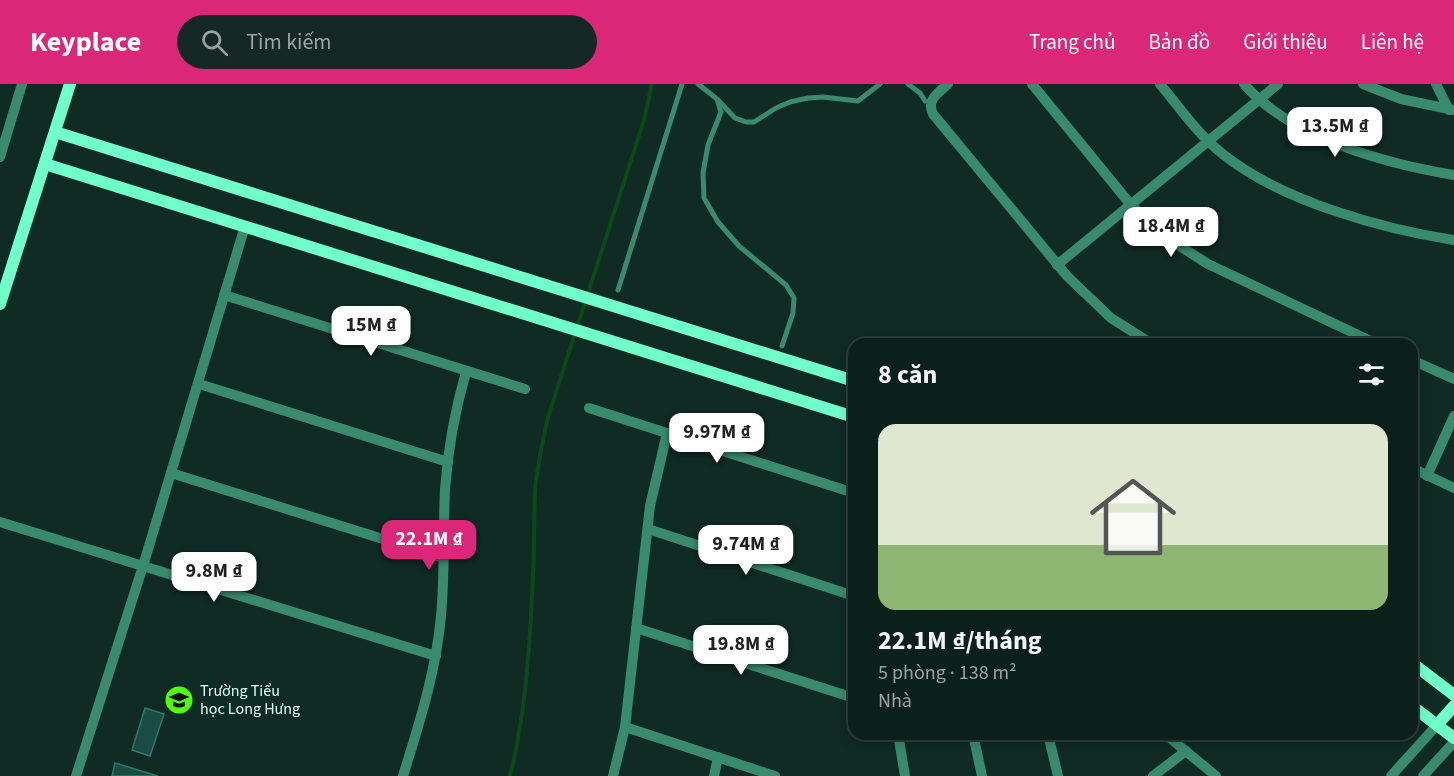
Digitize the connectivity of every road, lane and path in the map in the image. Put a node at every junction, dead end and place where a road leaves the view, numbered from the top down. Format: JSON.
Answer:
{"nodes":[{"id":1,"x":22,"y":84,"type":"edge"},
{"id":2,"x":70,"y":84,"type":"edge"},
{"id":3,"x":682,"y":84,"type":"edge"},
{"id":4,"x":698,"y":84,"type":"edge"},
{"id":5,"x":880,"y":84,"type":"edge"},
{"id":6,"x":908,"y":84,"type":"edge"},
{"id":7,"x":948,"y":84,"type":"edge"},
{"id":8,"x":1032,"y":84,"type":"edge"},
{"id":9,"x":1160,"y":84,"type":"edge"},
{"id":10,"x":1244,"y":84,"type":"edge"},
{"id":11,"x":1278,"y":84,"type":"edge"},
{"id":12,"x":1363,"y":84,"type":"edge"},
{"id":13,"x":1437,"y":84,"type":"edge"},
{"id":14,"x":717,"y":99,"type":"junction"},
{"id":15,"x":1259,"y":100,"type":"junction"},
{"id":16,"x":925,"y":101,"type":"dead end"},
{"id":17,"x":1451,"y":110,"type":"edge"},
{"id":18,"x":55,"y":132,"type":"junction"},
{"id":19,"x":1208,"y":141,"type":"junction"},
{"id":20,"x":0,"y":157,"type":"edge"},
{"id":21,"x":45,"y":164,"type":"junction"},
{"id":22,"x":1454,"y":175,"type":"edge"},
{"id":23,"x":1131,"y":205,"type":"junction"},
{"id":24,"x":245,"y":226,"type":"junction"},
{"id":25,"x":1454,"y":240,"type":"edge"},
{"id":26,"x":1058,"y":265,"type":"junction"},
{"id":27,"x":618,"y":291,"type":"dead end"},
{"id":28,"x":224,"y":295,"type":"junction"},
{"id":29,"x":0,"y":304,"type":"edge"},
{"id":30,"x":1142,"y":338,"type":"edge"},
{"id":31,"x":1364,"y":338,"type":"edge"},
{"id":32,"x":782,"y":346,"type":"dead end"},
{"id":33,"x":1418,"y":363,"type":"edge"},
{"id":34,"x":466,"y":372,"type":"junction"},
{"id":35,"x":848,"y":379,"type":"edge"},
{"id":36,"x":1454,"y":379,"type":"edge"},
{"id":37,"x":199,"y":384,"type":"junction"},
{"id":38,"x":525,"y":390,"type":"dead end"},
{"id":39,"x":589,"y":408,"type":"dead end"},
{"id":40,"x":848,"y":415,"type":"edge"},
{"id":41,"x":1454,"y":416,"type":"edge"},
{"id":42,"x":667,"y":433,"type":"junction"},
{"id":43,"x":448,"y":462,"type":"junction"},
{"id":44,"x":1418,"y":471,"type":"edge"},
{"id":45,"x":171,"y":473,"type":"junction"},
{"id":46,"x":1428,"y":476,"type":"junction"},
{"id":47,"x":1454,"y":488,"type":"edge"},
{"id":48,"x":848,"y":490,"type":"edge"},
{"id":49,"x":0,"y":522,"type":"edge"},
{"id":50,"x":648,"y":529,"type":"junction"},
{"id":51,"x":444,"y":558,"type":"junction"},
{"id":52,"x":143,"y":566,"type":"junction"},
{"id":53,"x":848,"y":594,"type":"edge"},
{"id":54,"x":636,"y":628,"type":"junction"},
{"id":55,"x":436,"y":656,"type":"junction"},
{"id":56,"x":1418,"y":668,"type":"edge"},
{"id":57,"x":1454,"y":695,"type":"edge"},
{"id":58,"x":848,"y":696,"type":"edge"},
{"id":59,"x":1454,"y":706,"type":"edge"},
{"id":60,"x":1418,"y":710,"type":"edge"},
{"id":61,"x":1437,"y":725,"type":"junction"},
{"id":62,"x":625,"y":727,"type":"junction"},
{"id":63,"x":899,"y":740,"type":"edge"},
{"id":64,"x":975,"y":740,"type":"edge"},
{"id":65,"x":1049,"y":740,"type":"edge"},
{"id":66,"x":1172,"y":740,"type":"edge"},
{"id":67,"x":1454,"y":740,"type":"edge"},
{"id":68,"x":1186,"y":751,"type":"junction"},
{"id":69,"x":718,"y":758,"type":"junction"},
{"id":70,"x":76,"y":776,"type":"edge"},
{"id":71,"x":402,"y":776,"type":"edge"},
{"id":72,"x":612,"y":776,"type":"edge"},
{"id":73,"x":714,"y":776,"type":"edge"},
{"id":74,"x":775,"y":776,"type":"edge"},
{"id":75,"x":905,"y":776,"type":"edge"},
{"id":76,"x":982,"y":776,"type":"edge"},
{"id":77,"x":1058,"y":776,"type":"edge"},
{"id":78,"x":1153,"y":776,"type":"edge"},
{"id":79,"x":1216,"y":776,"type":"edge"},
{"id":80,"x":1391,"y":776,"type":"edge"},
{"id":81,"x":1424,"y":776,"type":"edge"}],
"edges":[{"from":1,"to":20,"type":"street"},
{"from":2,"to":18,"type":"street"},
{"from":3,"to":27,"type":"lane"},
{"from":4,"to":14,"type":"lane"},
{"from":5,"to":14,"type":"lane"},
{"from":6,"to":16,"type":"lane"},
{"from":7,"to":26,"type":"street"},
{"from":8,"to":23,"type":"street"},
{"from":9,"to":19,"type":"street"},
{"from":10,"to":15,"type":"street"},
{"from":11,"to":15,"type":"street"},
{"from":12,"to":17,"type":"street"},
{"from":13,"to":17,"type":"street"},
{"from":14,"to":32,"type":"lane"},
{"from":15,"to":19,"type":"street"},
{"from":15,"to":22,"type":"street"},
{"from":18,"to":21,"type":"street"},
{"from":18,"to":35,"type":"street"},
{"from":19,"to":23,"type":"street"},
{"from":19,"to":25,"type":"street"},
{"from":21,"to":24,"type":"street"},
{"from":21,"to":29,"type":"street"},
{"from":23,"to":26,"type":"street"},
{"from":23,"to":31,"type":"street"},
{"from":24,"to":28,"type":"street"},
{"from":24,"to":40,"type":"street"},
{"from":26,"to":30,"type":"street"},
{"from":28,"to":34,"type":"street"},
{"from":28,"to":37,"type":"street"},
{"from":33,"to":36,"type":"street"},
{"from":34,"to":38,"type":"street"},
{"from":34,"to":43,"type":"street"},
{"from":37,"to":43,"type":"street"},
{"from":37,"to":45,"type":"street"},
{"from":39,"to":42,"type":"street"},
{"from":41,"to":46,"type":"street"},
{"from":42,"to":48,"type":"street"},
{"from":42,"to":50,"type":"street"},
{"from":43,"to":51,"type":"street"},
{"from":44,"to":46,"type":"street"},
{"from":45,"to":51,"type":"street"},
{"from":45,"to":52,"type":"street"},
{"from":46,"to":47,"type":"street"},
{"from":49,"to":52,"type":"street"},
{"from":50,"to":53,"type":"street"},
{"from":50,"to":54,"type":"street"},
{"from":51,"to":55,"type":"street"},
{"from":52,"to":55,"type":"street"},
{"from":52,"to":70,"type":"street"},
{"from":54,"to":58,"type":"street"},
{"from":54,"to":62,"type":"street"},
{"from":55,"to":71,"type":"street"},
{"from":56,"to":57,"type":"street"},
{"from":59,"to":61,"type":"street"},
{"from":60,"to":61,"type":"street"},
{"from":61,"to":67,"type":"street"},
{"from":61,"to":80,"type":"street"},
{"from":62,"to":69,"type":"street"},
{"from":62,"to":72,"type":"street"},
{"from":63,"to":75,"type":"street"},
{"from":64,"to":76,"type":"street"},
{"from":65,"to":77,"type":"street"},
{"from":66,"to":68,"type":"street"},
{"from":67,"to":81,"type":"street"},
{"from":68,"to":78,"type":"street"},
{"from":68,"to":79,"type":"street"},
{"from":69,"to":73,"type":"street"},
{"from":69,"to":74,"type":"street"}]}
